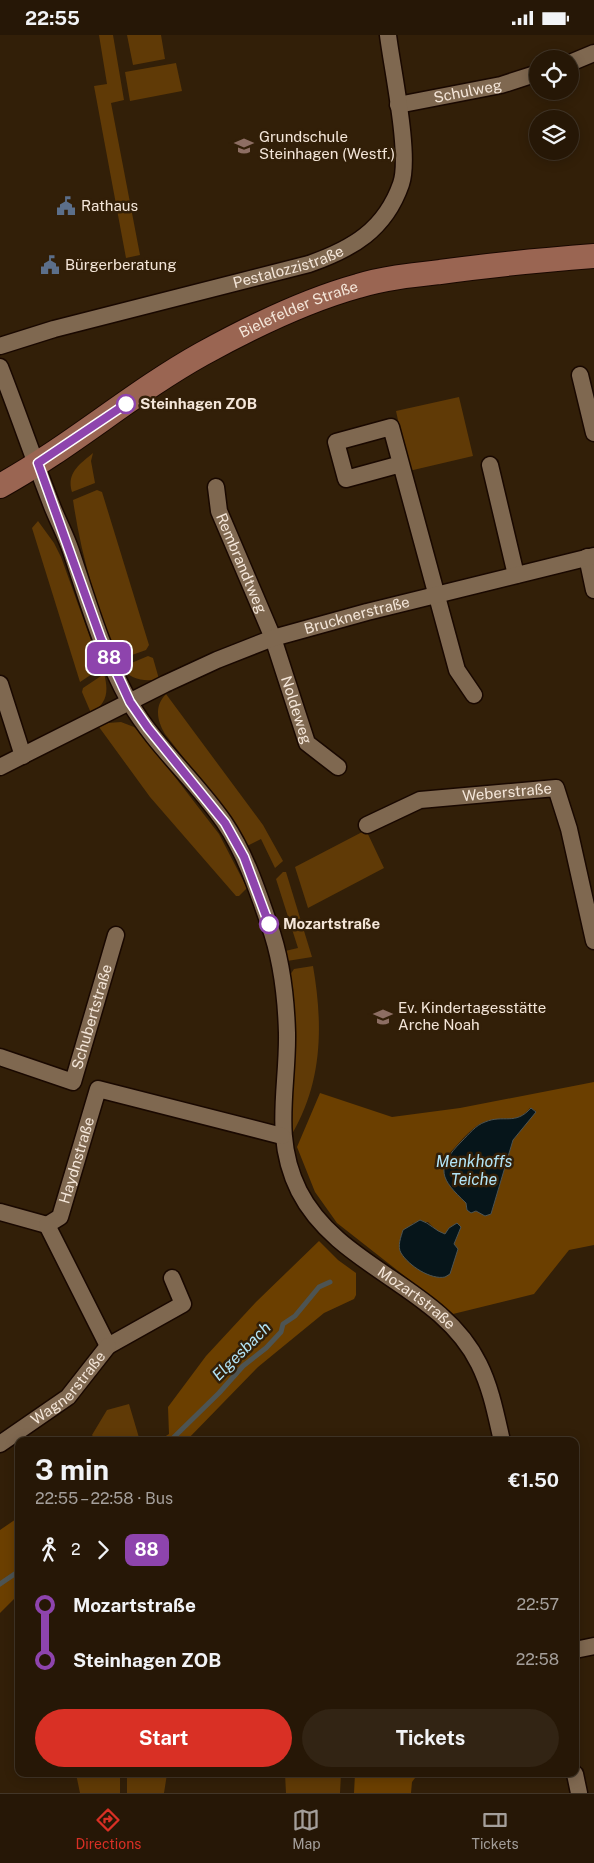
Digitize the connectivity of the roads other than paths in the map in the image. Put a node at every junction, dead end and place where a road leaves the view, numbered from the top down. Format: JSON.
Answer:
{"nodes":[{"id":1,"x":388,"y":35,"type":"edge"},
{"id":2,"x":594,"y":53,"type":"edge"},
{"id":3,"x":579,"y":59,"type":"edge"},
{"id":4,"x":529,"y":76,"type":"edge"},
{"id":5,"x":398,"y":105,"type":"junction"},
{"id":6,"x":594,"y":257,"type":"edge"},
{"id":7,"x":0,"y":346,"type":"edge"},
{"id":8,"x":0,"y":367,"type":"edge"},
{"id":9,"x":580,"y":375,"type":"dead end"},
{"id":10,"x":594,"y":433,"type":"edge"},
{"id":11,"x":38,"y":463,"type":"junction"},
{"id":12,"x":401,"y":464,"type":"dead end"},
{"id":13,"x":490,"y":465,"type":"dead end"},
{"id":14,"x":0,"y":486,"type":"edge"},
{"id":15,"x":216,"y":487,"type":"dead end"},
{"id":16,"x":590,"y":557,"type":"edge"},
{"id":17,"x":516,"y":575,"type":"junction"},
{"id":18,"x":594,"y":590,"type":"edge"},
{"id":19,"x":436,"y":594,"type":"junction"},
{"id":20,"x":273,"y":638,"type":"junction"},
{"id":21,"x":0,"y":684,"type":"edge"},
{"id":22,"x":474,"y":695,"type":"dead end"},
{"id":23,"x":130,"y":702,"type":"junction"},
{"id":24,"x":23,"y":756,"type":"junction"},
{"id":25,"x":0,"y":767,"type":"edge"},
{"id":26,"x":338,"y":767,"type":"dead end"},
{"id":27,"x":368,"y":825,"type":"dead end"},
{"id":28,"x":116,"y":935,"type":"dead end"},
{"id":29,"x":594,"y":941,"type":"edge"},
{"id":30,"x":0,"y":1057,"type":"edge"},
{"id":31,"x":282,"y":1136,"type":"junction"},
{"id":32,"x":0,"y":1212,"type":"edge"},
{"id":33,"x":47,"y":1225,"type":"junction"},
{"id":34,"x":172,"y":1278,"type":"dead end"},
{"id":35,"x":108,"y":1347,"type":"junction"},
{"id":36,"x":501,"y":1437,"type":"edge"},
{"id":37,"x":0,"y":1444,"type":"edge"},
{"id":38,"x":594,"y":1646,"type":"edge"},
{"id":39,"x":579,"y":1649,"type":"edge"},
{"id":40,"x":576,"y":1777,"type":"edge"},
{"id":41,"x":579,"y":1793,"type":"edge"}],
"edges":[{"from":1,"to":5,"type":"street","name":"Pestalozzistraße"},
{"from":2,"to":3,"type":"street"},
{"from":4,"to":5,"type":"street","name":"Schulweg"},
{"from":5,"to":7,"type":"street","name":"Pestalozzistraße"},
{"from":6,"to":11,"type":"main road","name":"Bielefelder Straße"},
{"from":8,"to":11,"type":"street","name":"Mozartstraße"},
{"from":9,"to":10,"type":"street"},
{"from":11,"to":14,"type":"main road","name":"Bielefelder Straße"},
{"from":11,"to":23,"type":"street","name":"Mozartstraße"},
{"from":12,"to":19,"type":"street"},
{"from":13,"to":17,"type":"street"},
{"from":15,"to":20,"type":"street","name":"Rembrandtweg"},
{"from":16,"to":17,"type":"street","name":"Brucknerstraße"},
{"from":16,"to":18,"type":"street"},
{"from":17,"to":19,"type":"street","name":"Brucknerstraße"},
{"from":19,"to":20,"type":"street","name":"Brucknerstraße"},
{"from":19,"to":22,"type":"street"},
{"from":20,"to":23,"type":"street","name":"Brucknerstraße"},
{"from":20,"to":26,"type":"street","name":"Noldeweg"},
{"from":21,"to":24,"type":"street"},
{"from":23,"to":24,"type":"street","name":"Brucknerstraße"},
{"from":23,"to":31,"type":"street","name":"Mozartstraße"},
{"from":24,"to":25,"type":"street","name":"Brucknerstraße"},
{"from":27,"to":29,"type":"street","name":"Weberstraße"},
{"from":28,"to":30,"type":"street","name":"Schubertstraße"},
{"from":31,"to":33,"type":"street","name":"Haydnstraße"},
{"from":31,"to":36,"type":"street","name":"Mozartstraße"},
{"from":32,"to":33,"type":"street"},
{"from":33,"to":35,"type":"street"},
{"from":34,"to":35,"type":"street"},
{"from":35,"to":37,"type":"street","name":"Wagnerstraße"},
{"from":38,"to":39,"type":"street"},
{"from":40,"to":41,"type":"street"}]}
